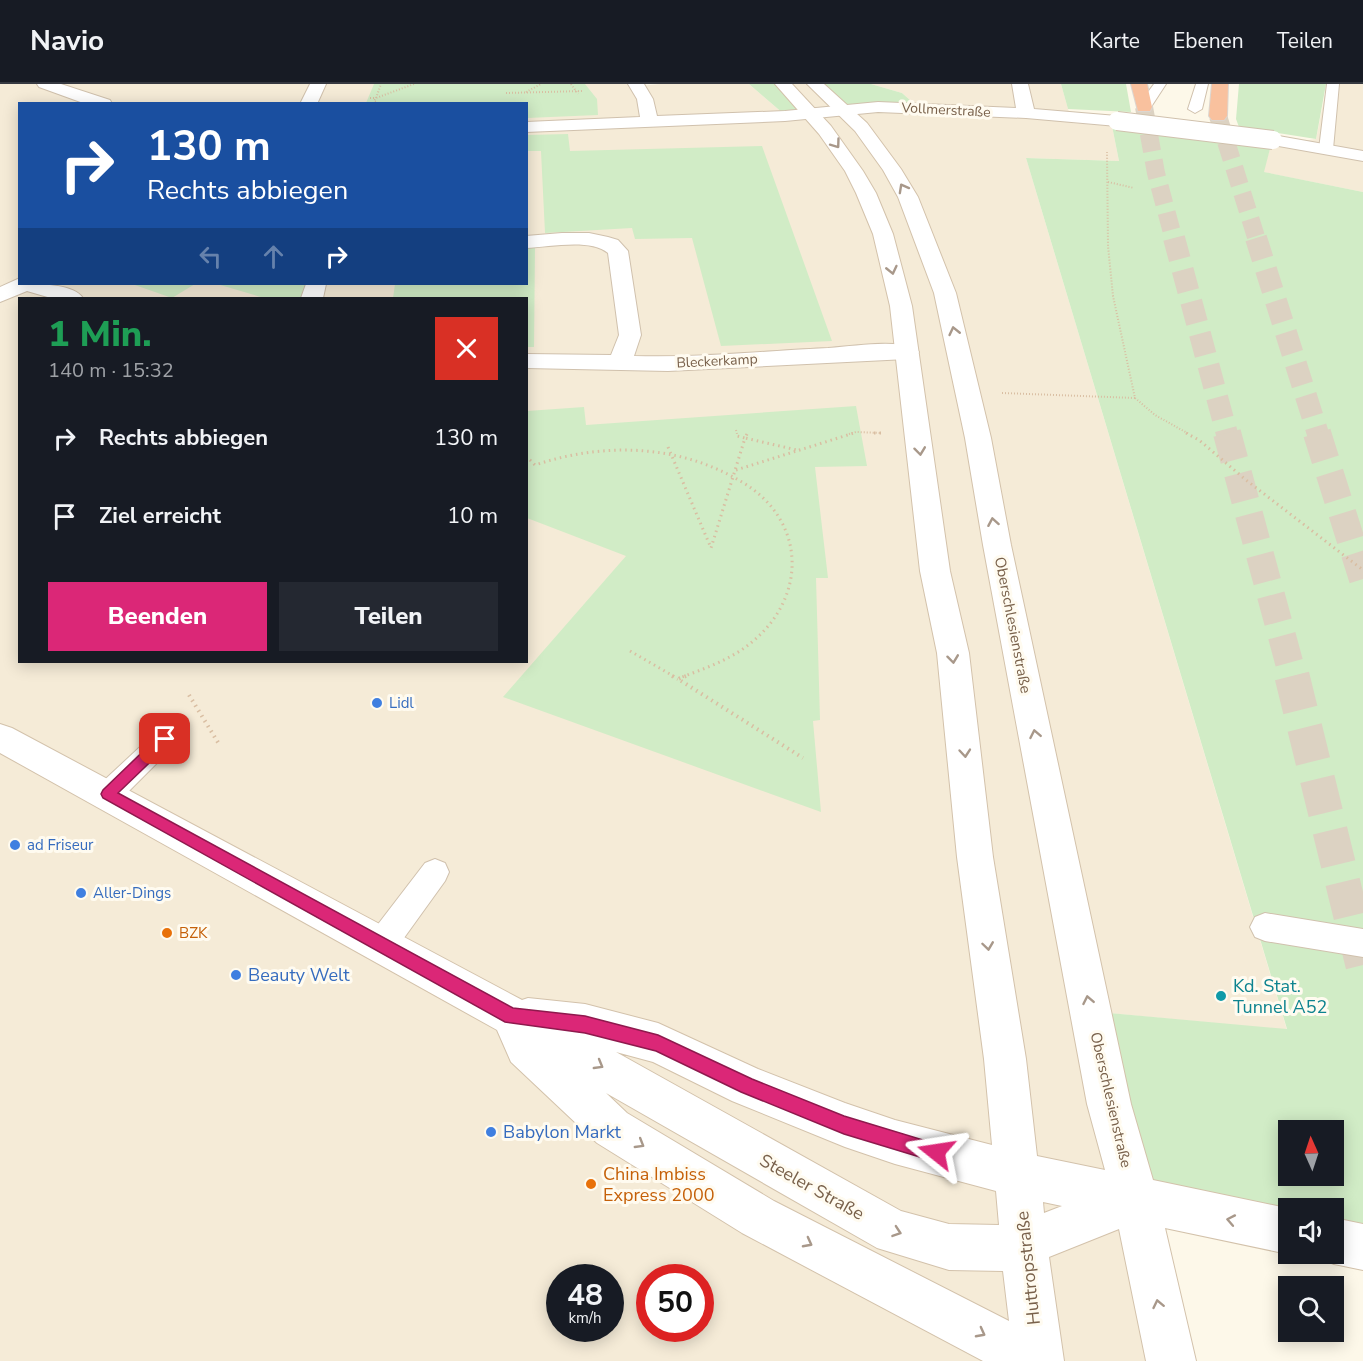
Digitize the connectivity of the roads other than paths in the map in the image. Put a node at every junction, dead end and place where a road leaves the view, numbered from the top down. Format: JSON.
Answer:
{"nodes":[{"id":1,"x":45,"y":84,"type":"edge"},
{"id":2,"x":318,"y":84,"type":"edge"},
{"id":3,"x":636,"y":84,"type":"edge"},
{"id":4,"x":783,"y":84,"type":"edge"},
{"id":5,"x":1020,"y":84,"type":"edge"},
{"id":6,"x":1139,"y":84,"type":"edge"},
{"id":7,"x":1160,"y":84,"type":"edge"},
{"id":8,"x":1202,"y":84,"type":"edge"},
{"id":9,"x":1220,"y":84,"type":"edge"},
{"id":10,"x":1333,"y":84,"type":"edge"},
{"id":11,"x":98,"y":102,"type":"edge"},
{"id":12,"x":309,"y":102,"type":"edge"},
{"id":13,"x":823,"y":102,"type":"edge"},
{"id":14,"x":1144,"y":107,"type":"joint"},
{"id":15,"x":1195,"y":109,"type":"tunnel mouth"},
{"id":16,"x":1026,"y":113,"type":"junction"},
{"id":17,"x":1218,"y":116,"type":"tunnel mouth"},
{"id":18,"x":649,"y":122,"type":"junction"},
{"id":19,"x":528,"y":127,"type":"edge"},
{"id":20,"x":1326,"y":149,"type":"junction"},
{"id":21,"x":1363,"y":156,"type":"edge"},
{"id":22,"x":528,"y":242,"type":"edge"},
{"id":23,"x":21,"y":285,"type":"edge"},
{"id":24,"x":31,"y":285,"type":"edge"},
{"id":25,"x":0,"y":295,"type":"edge"},
{"id":26,"x":69,"y":297,"type":"edge"},
{"id":27,"x":907,"y":352,"type":"junction"},
{"id":28,"x":528,"y":361,"type":"edge"},
{"id":29,"x":619,"y":364,"type":"junction"},
{"id":30,"x":0,"y":737,"type":"edge"},
{"id":31,"x":165,"y":739,"type":"dead end"},
{"id":32,"x":108,"y":794,"type":"junction"},
{"id":33,"x":435,"y":872,"type":"dead end"},
{"id":34,"x":1264,"y":927,"type":"dead end"},
{"id":35,"x":1363,"y":943,"type":"edge"},
{"id":36,"x":380,"y":946,"type":"junction"},
{"id":37,"x":511,"y":1016,"type":"junction"},
{"id":38,"x":1018,"y":1174,"type":"junction"},
{"id":39,"x":1136,"y":1200,"type":"junction"},
{"id":40,"x":1278,"y":1229,"type":"edge"},
{"id":41,"x":1344,"y":1243,"type":"edge"},
{"id":42,"x":1024,"y":1244,"type":"junction"},
{"id":43,"x":1363,"y":1247,"type":"edge"},
{"id":44,"x":1034,"y":1361,"type":"edge"},
{"id":45,"x":1039,"y":1361,"type":"edge"},
{"id":46,"x":1171,"y":1361,"type":"edge"}],
"edges":[{"from":1,"to":11,"type":"main road"},
{"from":2,"to":12,"type":"main road"},
{"from":3,"to":18,"type":"main road"},
{"from":4,"to":13,"type":"main road","name":"Oberschlesienstraße"},
{"from":5,"to":16,"type":"main road"},
{"from":6,"to":14,"type":"highway"},
{"from":7,"to":14,"type":"lane"},
{"from":8,"to":15,"type":"lane"},
{"from":9,"to":17,"type":"highway"},
{"from":10,"to":20,"type":"lane"},
{"from":13,"to":16,"type":"main road","name":"Vollmerstraße"},
{"from":13,"to":18,"type":"main road","name":"Vollmerstraße"},
{"from":13,"to":27,"type":"main road","name":"Oberschlesienstraße","one_way":true},
{"from":39,"to":13,"type":"main road","name":"Oberschlesienstraße","one_way":true},
{"from":16,"to":20,"type":"main road","name":"Vollmerstraße","bridge":true},
{"from":18,"to":19,"type":"main road","name":"Vollmerstraße"},
{"from":20,"to":21,"type":"main road","name":"Vollmerstraße"},
{"from":22,"to":29,"type":"main road"},
{"from":23,"to":25,"type":"main road"},
{"from":24,"to":26,"type":"main road"},
{"from":27,"to":29,"type":"main road","name":"Bleckerkamp"},
{"from":27,"to":38,"type":"main road","name":"Oberschlesienstraße","one_way":true},
{"from":28,"to":29,"type":"main road","name":"Bleckerkamp"},
{"from":30,"to":32,"type":"main road","name":"Steeler Straße"},
{"from":31,"to":32,"type":"lane"},
{"from":32,"to":36,"type":"main road","name":"Steeler Straße"},
{"from":33,"to":36,"type":"lane"},
{"from":34,"to":35,"type":"lane"},
{"from":36,"to":37,"type":"main road","name":"Steeler Straße"},
{"from":37,"to":38,"type":"main road","name":"Steeler Straße"},
{"from":37,"to":42,"type":"main road","name":"Steeler Straße","one_way":true},
{"from":37,"to":44,"type":"main road","one_way":true},
{"from":38,"to":39,"type":"main road","name":"Steeler Straße"},
{"from":38,"to":42,"type":"main road","name":"Huttropstraße"},
{"from":40,"to":39,"type":"main road","name":"Steeler Straße","one_way":true},
{"from":39,"to":42,"type":"main road","name":"Steeler Straße"},
{"from":46,"to":39,"type":"main road","one_way":true},
{"from":41,"to":43,"type":"main road"},
{"from":42,"to":45,"type":"main road","name":"Huttropstraße"}]}
